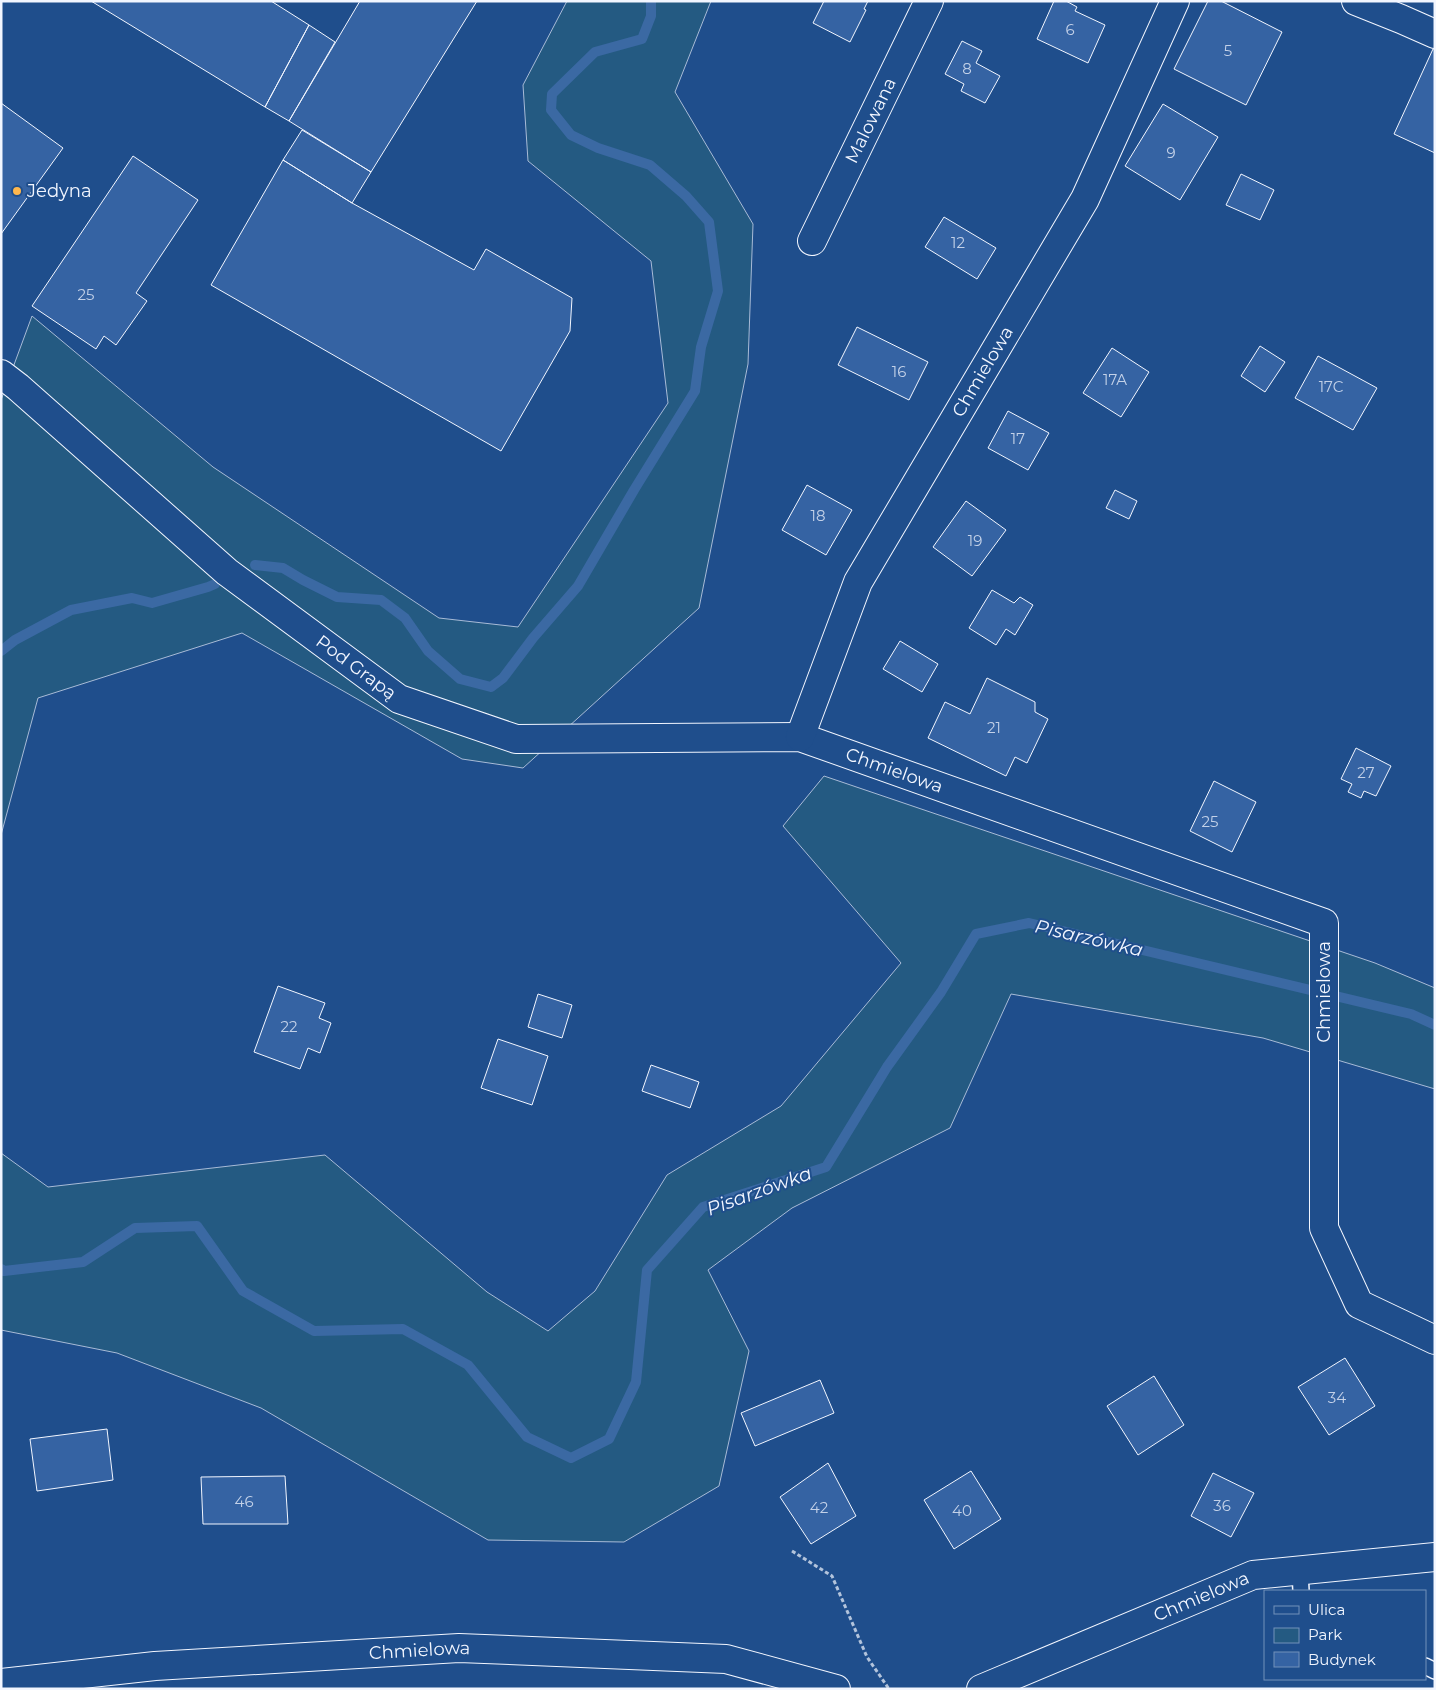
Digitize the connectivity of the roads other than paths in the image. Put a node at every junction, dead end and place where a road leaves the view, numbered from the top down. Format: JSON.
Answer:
{"nodes":[{"id":1,"x":929,"y":1,"type":"edge"},
{"id":2,"x":1175,"y":1,"type":"edge"},
{"id":3,"x":1356,"y":1,"type":"edge"},
{"id":4,"x":1435,"y":34,"type":"edge"},
{"id":5,"x":812,"y":241,"type":"dead end"},
{"id":6,"x":1,"y":374,"type":"edge"},
{"id":7,"x":800,"y":737,"type":"junction"},
{"id":8,"x":1435,"y":1340,"type":"edge"},
{"id":9,"x":1435,"y":1557,"type":"edge"},
{"id":10,"x":1300,"y":1581,"type":"edge"},
{"id":11,"x":1,"y":1683,"type":"edge"},
{"id":12,"x":836,"y":1689,"type":"edge"},
{"id":13,"x":981,"y":1689,"type":"edge"}],
"edges":[{"from":1,"to":5,"type":"street","name":"Malowana"},
{"from":2,"to":7,"type":"street","name":"Chmielowa"},
{"from":3,"to":4,"type":"street"},
{"from":6,"to":7,"type":"street","name":"Pod Grapą"},
{"from":7,"to":8,"type":"street","name":"Chmielowa"},
{"from":9,"to":10,"type":"street","name":"Chmielowa"},
{"from":10,"to":13,"type":"street","name":"Chmielowa"},
{"from":11,"to":12,"type":"street","name":"Chmielowa"}]}
